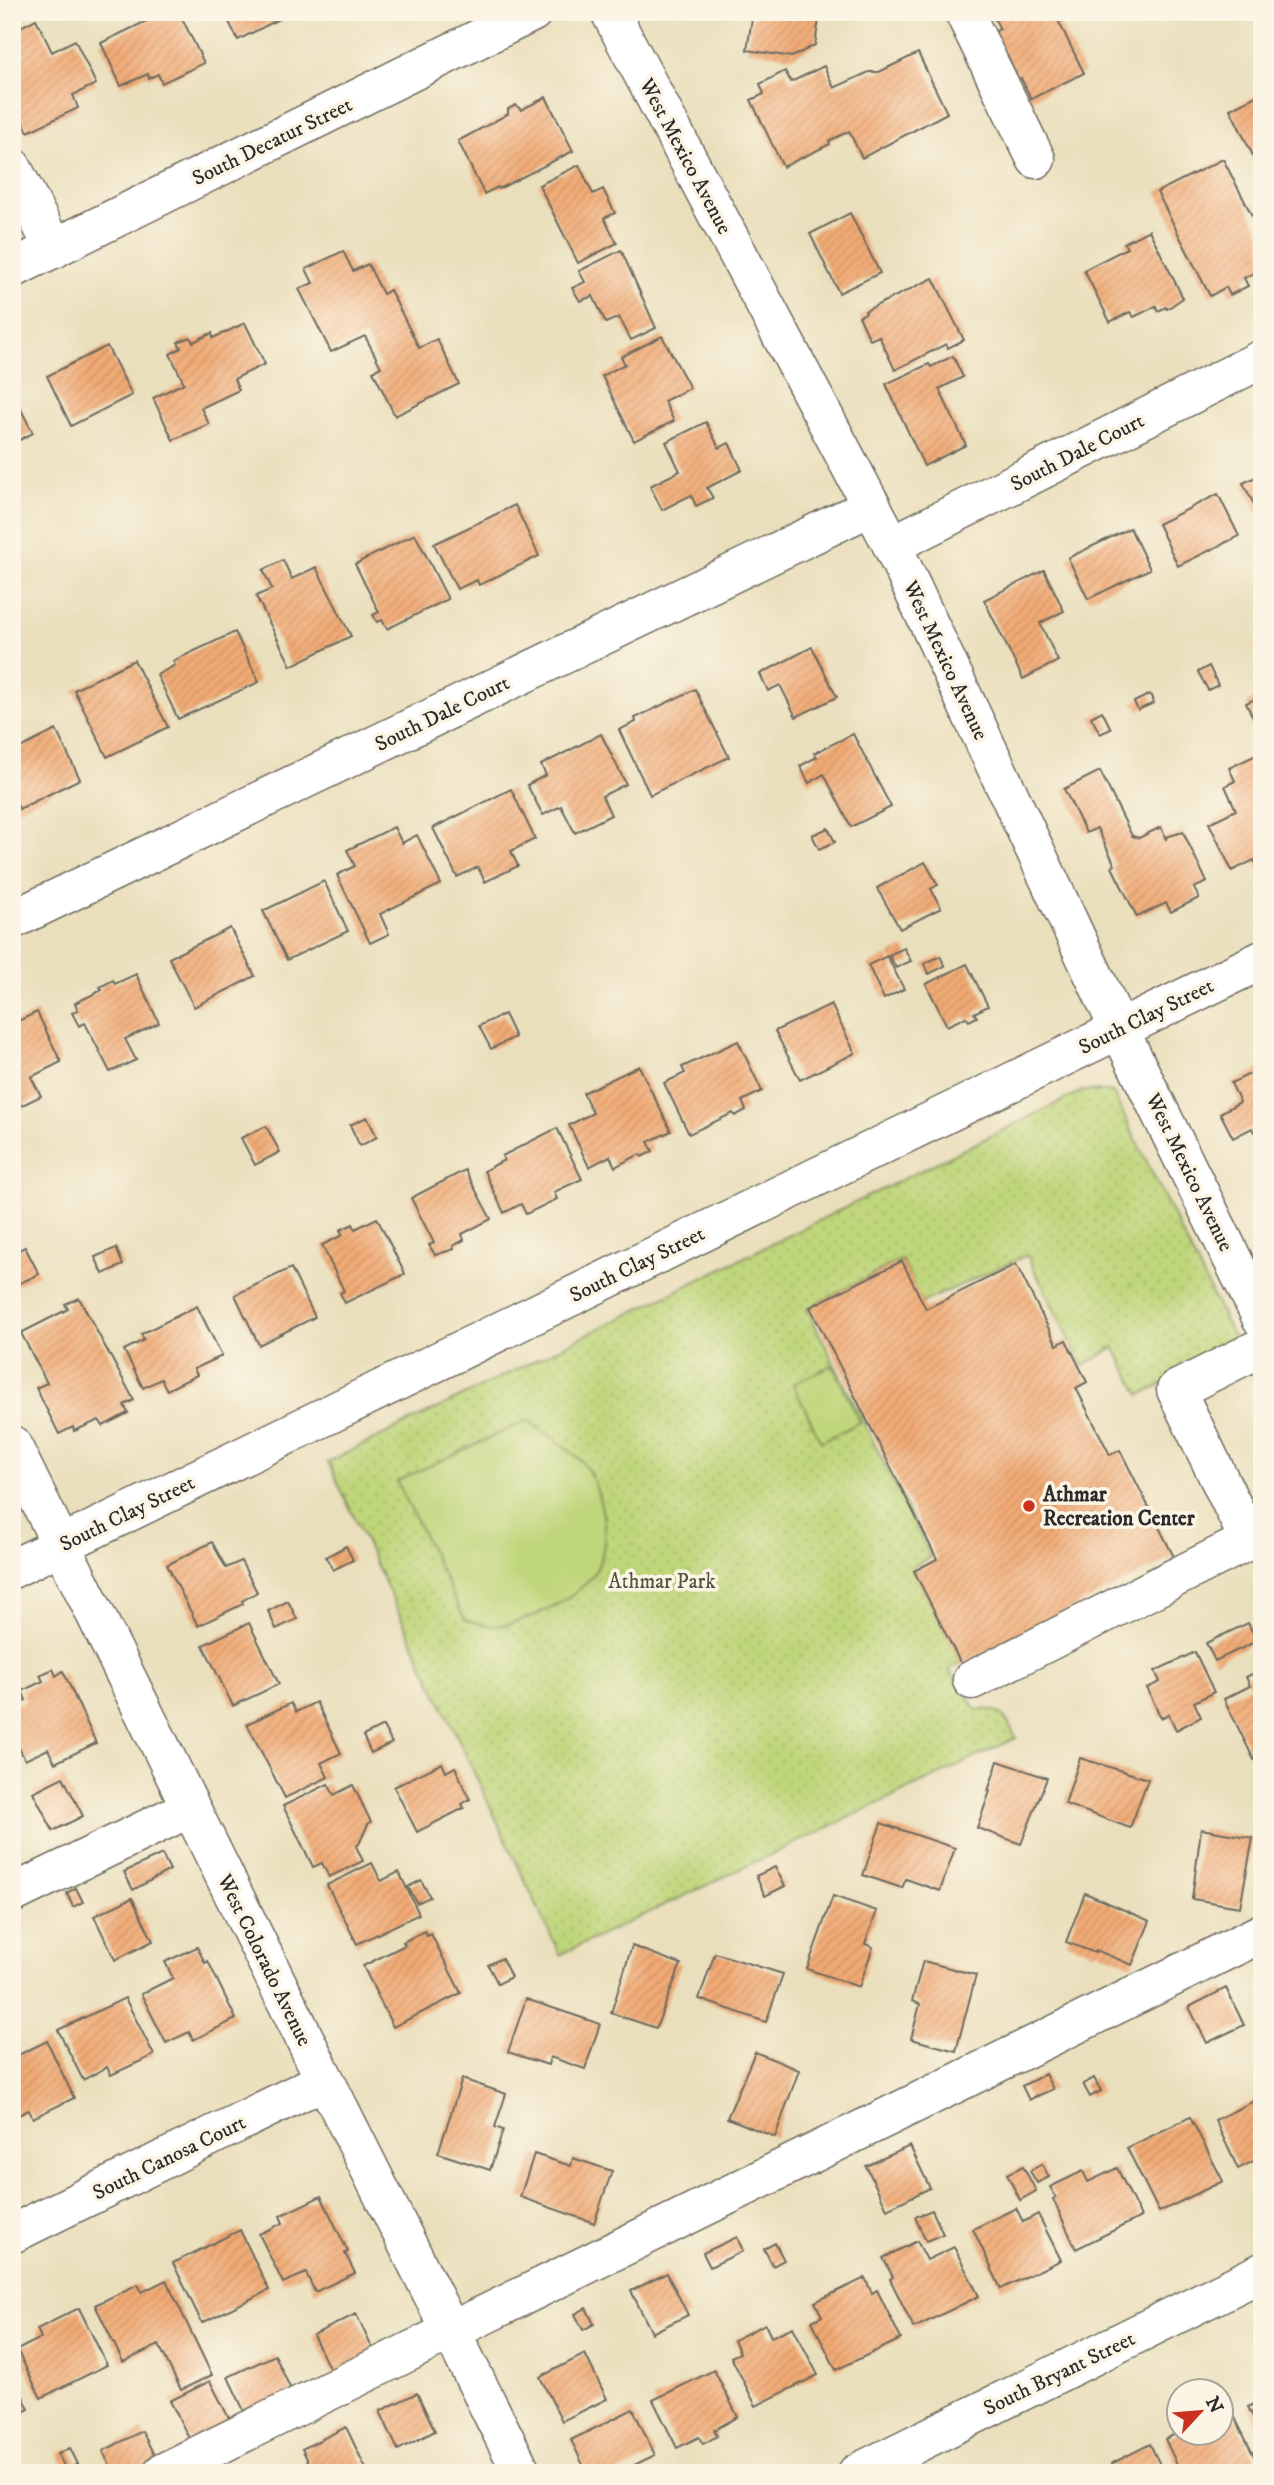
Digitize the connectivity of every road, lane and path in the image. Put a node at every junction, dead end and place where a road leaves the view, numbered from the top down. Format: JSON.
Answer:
{"nodes":[{"id":1,"x":533,"y":12,"type":"edge"},
{"id":2,"x":610,"y":12,"type":"edge"},
{"id":3,"x":964,"y":12,"type":"edge"},
{"id":4,"x":1036,"y":159,"type":"dead end"},
{"id":5,"x":12,"y":167,"type":"edge"},
{"id":6,"x":54,"y":249,"type":"junction"},
{"id":7,"x":12,"y":269,"type":"edge"},
{"id":8,"x":1262,"y":359,"type":"edge"},
{"id":9,"x":872,"y":506,"type":"junction"},
{"id":10,"x":892,"y":545,"type":"junction"},
{"id":11,"x":12,"y":920,"type":"edge"},
{"id":12,"x":1262,"y":960,"type":"edge"},
{"id":13,"x":1119,"y":1029,"type":"junction"},
{"id":14,"x":1262,"y":1319,"type":"edge"},
{"id":15,"x":1262,"y":1347,"type":"edge"},
{"id":16,"x":12,"y":1445,"type":"edge"},
{"id":17,"x":1255,"y":1537,"type":"edge"},
{"id":18,"x":61,"y":1546,"type":"junction"},
{"id":19,"x":12,"y":1569,"type":"edge"},
{"id":20,"x":972,"y":1681,"type":"dead end"},
{"id":21,"x":190,"y":1808,"type":"junction"},
{"id":22,"x":12,"y":1894,"type":"edge"},
{"id":23,"x":1262,"y":1933,"type":"edge"},
{"id":24,"x":325,"y":2080,"type":"junction"},
{"id":25,"x":12,"y":2234,"type":"edge"},
{"id":26,"x":1262,"y":2272,"type":"edge"},
{"id":27,"x":450,"y":2329,"type":"junction"},
{"id":28,"x":162,"y":2473,"type":"edge"},
{"id":29,"x":522,"y":2473,"type":"edge"},
{"id":30,"x":857,"y":2473,"type":"edge"}],
"edges":[{"from":1,"to":6,"type":"street","name":"South Decatur Street"},
{"from":2,"to":9,"type":"street","name":"West Mexico Avenue"},
{"from":3,"to":4,"type":"street"},
{"from":5,"to":6,"type":"street"},
{"from":6,"to":7,"type":"street","name":"South Decatur Street"},
{"from":8,"to":10,"type":"street","name":"South Dale Court"},
{"from":9,"to":10,"type":"street","name":"West Mexico Avenue"},
{"from":9,"to":11,"type":"street","name":"South Dale Court"},
{"from":10,"to":13,"type":"street","name":"West Mexico Avenue"},
{"from":12,"to":13,"type":"street","name":"South Clay Street"},
{"from":13,"to":14,"type":"street","name":"West Mexico Avenue"},
{"from":13,"to":18,"type":"street","name":"South Clay Street"},
{"from":15,"to":17,"type":"street"},
{"from":16,"to":18,"type":"street","name":"West Colorado Avenue"},
{"from":17,"to":20,"type":"street"},
{"from":18,"to":19,"type":"street","name":"South Clay Street"},
{"from":18,"to":21,"type":"street","name":"West Colorado Avenue"},
{"from":21,"to":22,"type":"street"},
{"from":21,"to":24,"type":"street","name":"West Colorado Avenue"},
{"from":23,"to":27,"type":"street"},
{"from":24,"to":25,"type":"street","name":"South Canosa Court"},
{"from":24,"to":27,"type":"street","name":"West Colorado Avenue"},
{"from":26,"to":30,"type":"street","name":"South Bryant Street"},
{"from":27,"to":28,"type":"street"},
{"from":27,"to":29,"type":"street","name":"West Colorado Avenue"}]}
